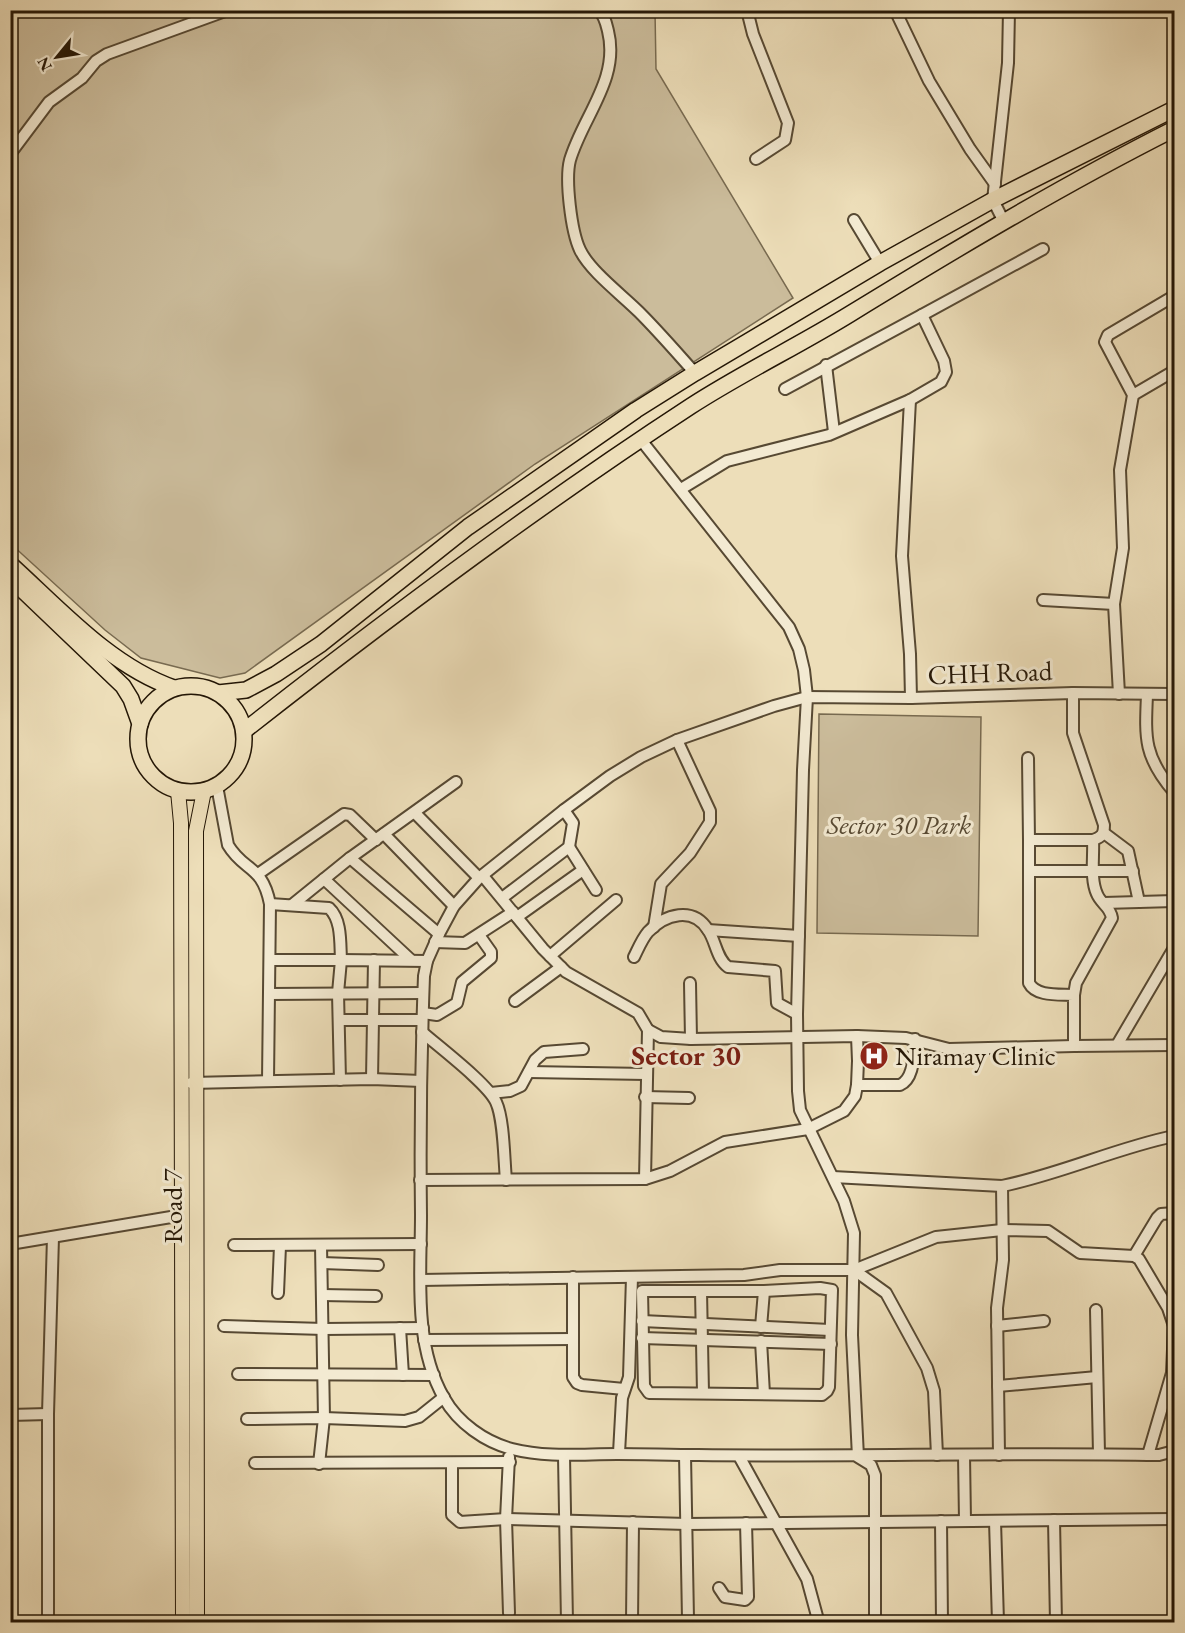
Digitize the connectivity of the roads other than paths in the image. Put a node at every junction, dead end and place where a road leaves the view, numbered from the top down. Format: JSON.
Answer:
{"nodes":[{"id":1,"x":228,"y":10,"type":"edge"},
{"id":2,"x":600,"y":10,"type":"edge"},
{"id":3,"x":747,"y":10,"type":"edge"},
{"id":4,"x":895,"y":10,"type":"edge"},
{"id":5,"x":1009,"y":10,"type":"edge"},
{"id":6,"x":1174,"y":109,"type":"edge"},
{"id":7,"x":1174,"y":129,"type":"edge"},
{"id":8,"x":10,"y":154,"type":"edge"},
{"id":9,"x":756,"y":159,"type":"dead end"},
{"id":10,"x":995,"y":184,"type":"junction"},
{"id":11,"x":993,"y":200,"type":"junction"},
{"id":12,"x":854,"y":220,"type":"dead end"},
{"id":13,"x":1004,"y":222,"type":"junction"},
{"id":14,"x":1043,"y":249,"type":"dead end"},
{"id":15,"x":880,"y":263,"type":"junction"},
{"id":16,"x":1174,"y":296,"type":"edge"},
{"id":17,"x":922,"y":315,"type":"junction"},
{"id":18,"x":826,"y":365,"type":"junction"},
{"id":19,"x":1174,"y":371,"type":"edge"},
{"id":20,"x":695,"y":373,"type":"junction"},
{"id":21,"x":785,"y":389,"type":"dead end"},
{"id":22,"x":1133,"y":395,"type":"junction"},
{"id":23,"x":910,"y":400,"type":"junction"},
{"id":24,"x":834,"y":432,"type":"junction"},
{"id":25,"x":641,"y":440,"type":"junction"},
{"id":26,"x":681,"y":489,"type":"junction"},
{"id":27,"x":10,"y":564,"type":"edge"},
{"id":28,"x":10,"y":578,"type":"edge"},
{"id":29,"x":1043,"y":600,"type":"dead end"},
{"id":30,"x":1114,"y":604,"type":"junction"},
{"id":31,"x":174,"y":688,"type":"junction"},
{"id":32,"x":218,"y":693,"type":"junction"},
{"id":33,"x":1073,"y":693,"type":"junction"},
{"id":34,"x":1119,"y":694,"type":"junction"},
{"id":35,"x":1174,"y":694,"type":"edge"},
{"id":36,"x":1147,"y":695,"type":"junction"},
{"id":37,"x":807,"y":698,"type":"junction"},
{"id":38,"x":911,"y":698,"type":"junction"},
{"id":39,"x":140,"y":724,"type":"junction"},
{"id":40,"x":244,"y":731,"type":"junction"},
{"id":41,"x":677,"y":740,"type":"junction"},
{"id":42,"x":1028,"y":758,"type":"dead end"},
{"id":43,"x":456,"y":782,"type":"dead end"},
{"id":44,"x":211,"y":789,"type":"junction"},
{"id":45,"x":178,"y":791,"type":"junction"},
{"id":46,"x":1174,"y":792,"type":"edge"},
{"id":47,"x":564,"y":810,"type":"junction"},
{"id":48,"x":415,"y":813,"type":"junction"},
{"id":49,"x":1104,"y":833,"type":"junction"},
{"id":50,"x":380,"y":837,"type":"junction"},
{"id":51,"x":1029,"y":840,"type":"junction"},
{"id":52,"x":1093,"y":840,"type":"junction"},
{"id":53,"x":569,"y":847,"type":"junction"},
{"id":54,"x":350,"y":858,"type":"junction"},
{"id":55,"x":583,"y":870,"type":"junction"},
{"id":56,"x":1094,"y":870,"type":"junction"},
{"id":57,"x":1133,"y":871,"type":"junction"},
{"id":58,"x":1029,"y":872,"type":"junction"},
{"id":59,"x":258,"y":873,"type":"junction"},
{"id":60,"x":481,"y":877,"type":"junction"},
{"id":61,"x":324,"y":879,"type":"junction"},
{"id":62,"x":596,"y":890,"type":"dead end"},
{"id":63,"x":502,"y":898,"type":"junction"},
{"id":64,"x":616,"y":900,"type":"dead end"},
{"id":65,"x":1174,"y":901,"type":"edge"},
{"id":66,"x":1139,"y":902,"type":"junction"},
{"id":67,"x":1104,"y":903,"type":"junction"},
{"id":68,"x":270,"y":904,"type":"junction"},
{"id":69,"x":292,"y":905,"type":"junction"},
{"id":70,"x":454,"y":906,"type":"junction"},
{"id":71,"x":515,"y":914,"type":"junction"},
{"id":72,"x":654,"y":927,"type":"junction"},
{"id":73,"x":708,"y":930,"type":"junction"},
{"id":74,"x":479,"y":935,"type":"junction"},
{"id":75,"x":799,"y":936,"type":"junction"},
{"id":76,"x":437,"y":938,"type":"junction"},
{"id":77,"x":1174,"y":948,"type":"edge"},
{"id":78,"x":550,"y":956,"type":"junction"},
{"id":79,"x":634,"y":957,"type":"dead end"},
{"id":80,"x":270,"y":960,"type":"junction"},
{"id":81,"x":341,"y":960,"type":"junction"},
{"id":82,"x":374,"y":960,"type":"junction"},
{"id":83,"x":411,"y":960,"type":"junction"},
{"id":84,"x":427,"y":961,"type":"junction"},
{"id":85,"x":561,"y":967,"type":"junction"},
{"id":86,"x":690,"y":983,"type":"dead end"},
{"id":87,"x":269,"y":993,"type":"junction"},
{"id":88,"x":338,"y":993,"type":"junction"},
{"id":89,"x":374,"y":993,"type":"junction"},
{"id":90,"x":423,"y":993,"type":"junction"},
{"id":91,"x":1074,"y":995,"type":"junction"},
{"id":92,"x":515,"y":1001,"type":"dead end"},
{"id":93,"x":797,"y":1014,"type":"junction"},
{"id":94,"x":423,"y":1017,"type":"junction"},
{"id":95,"x":339,"y":1020,"type":"junction"},
{"id":96,"x":373,"y":1021,"type":"junction"},
{"id":97,"x":648,"y":1030,"type":"junction"},
{"id":98,"x":422,"y":1032,"type":"junction"},
{"id":99,"x":857,"y":1036,"type":"junction"},
{"id":100,"x":797,"y":1037,"type":"junction"},
{"id":101,"x":691,"y":1039,"type":"junction"},
{"id":102,"x":915,"y":1039,"type":"junction"},
{"id":103,"x":1117,"y":1045,"type":"junction"},
{"id":104,"x":1174,"y":1045,"type":"edge"},
{"id":105,"x":1074,"y":1046,"type":"junction"},
{"id":106,"x":583,"y":1049,"type":"dead end"},
{"id":107,"x":529,"y":1072,"type":"junction"},
{"id":108,"x":646,"y":1074,"type":"junction"},
{"id":109,"x":372,"y":1079,"type":"junction"},
{"id":110,"x":340,"y":1080,"type":"junction"},
{"id":111,"x":268,"y":1081,"type":"junction"},
{"id":112,"x":421,"y":1081,"type":"junction"},
{"id":113,"x":182,"y":1083,"type":"junction"},
{"id":114,"x":196,"y":1083,"type":"junction"},
{"id":115,"x":857,"y":1085,"type":"junction"},
{"id":116,"x":490,"y":1093,"type":"junction"},
{"id":117,"x":645,"y":1097,"type":"junction"},
{"id":118,"x":688,"y":1098,"type":"dead end"},
{"id":119,"x":808,"y":1129,"type":"junction"},
{"id":120,"x":1174,"y":1136,"type":"edge"},
{"id":121,"x":833,"y":1176,"type":"junction"},
{"id":122,"x":645,"y":1179,"type":"junction"},
{"id":123,"x":420,"y":1180,"type":"junction"},
{"id":124,"x":506,"y":1180,"type":"junction"},
{"id":125,"x":1002,"y":1186,"type":"junction"},
{"id":126,"x":1174,"y":1213,"type":"edge"},
{"id":127,"x":183,"y":1215,"type":"junction"},
{"id":128,"x":1002,"y":1230,"type":"junction"},
{"id":129,"x":53,"y":1237,"type":"junction"},
{"id":130,"x":10,"y":1244,"type":"edge"},
{"id":131,"x":421,"y":1244,"type":"junction"},
{"id":132,"x":234,"y":1245,"type":"dead end"},
{"id":133,"x":321,"y":1245,"type":"junction"},
{"id":134,"x":280,"y":1246,"type":"junction"},
{"id":135,"x":1134,"y":1256,"type":"junction"},
{"id":136,"x":322,"y":1263,"type":"junction"},
{"id":137,"x":378,"y":1265,"type":"dead end"},
{"id":138,"x":854,"y":1269,"type":"junction"},
{"id":139,"x":573,"y":1277,"type":"junction"},
{"id":140,"x":632,"y":1277,"type":"junction"},
{"id":141,"x":421,"y":1280,"type":"junction"},
{"id":142,"x":701,"y":1291,"type":"junction"},
{"id":143,"x":764,"y":1291,"type":"junction"},
{"id":144,"x":278,"y":1293,"type":"dead end"},
{"id":145,"x":322,"y":1295,"type":"junction"},
{"id":146,"x":376,"y":1296,"type":"dead end"},
{"id":147,"x":1096,"y":1310,"type":"dead end"},
{"id":148,"x":1044,"y":1321,"type":"dead end"},
{"id":149,"x":702,"y":1324,"type":"junction"},
{"id":150,"x":224,"y":1326,"type":"dead end"},
{"id":151,"x":997,"y":1326,"type":"junction"},
{"id":152,"x":761,"y":1327,"type":"junction"},
{"id":153,"x":400,"y":1328,"type":"junction"},
{"id":154,"x":423,"y":1328,"type":"junction"},
{"id":155,"x":324,"y":1329,"type":"junction"},
{"id":156,"x":639,"y":1330,"type":"junction"},
{"id":157,"x":830,"y":1338,"type":"junction"},
{"id":158,"x":573,"y":1339,"type":"junction"},
{"id":159,"x":424,"y":1340,"type":"junction"},
{"id":160,"x":702,"y":1340,"type":"junction"},
{"id":161,"x":852,"y":1340,"type":"junction"},
{"id":162,"x":760,"y":1341,"type":"junction"},
{"id":163,"x":238,"y":1374,"type":"dead end"},
{"id":164,"x":434,"y":1374,"type":"junction"},
{"id":165,"x":324,"y":1375,"type":"junction"},
{"id":166,"x":403,"y":1375,"type":"junction"},
{"id":167,"x":1097,"y":1377,"type":"junction"},
{"id":168,"x":998,"y":1386,"type":"junction"},
{"id":169,"x":624,"y":1389,"type":"junction"},
{"id":170,"x":703,"y":1394,"type":"junction"},
{"id":171,"x":764,"y":1394,"type":"junction"},
{"id":172,"x":444,"y":1397,"type":"junction"},
{"id":173,"x":48,"y":1414,"type":"junction"},
{"id":174,"x":10,"y":1415,"type":"edge"},
{"id":175,"x":324,"y":1418,"type":"junction"},
{"id":176,"x":247,"y":1419,"type":"dead end"},
{"id":177,"x":509,"y":1448,"type":"junction"},
{"id":178,"x":1174,"y":1451,"type":"edge"},
{"id":179,"x":619,"y":1454,"type":"junction"},
{"id":180,"x":1099,"y":1454,"type":"junction"},
{"id":181,"x":685,"y":1455,"type":"junction"},
{"id":182,"x":937,"y":1455,"type":"junction"},
{"id":183,"x":964,"y":1455,"type":"junction"},
{"id":184,"x":999,"y":1455,"type":"junction"},
{"id":185,"x":1148,"y":1455,"type":"junction"},
{"id":186,"x":564,"y":1456,"type":"junction"},
{"id":187,"x":739,"y":1456,"type":"junction"},
{"id":188,"x":858,"y":1457,"type":"junction"},
{"id":189,"x":510,"y":1462,"type":"junction"},
{"id":190,"x":255,"y":1463,"type":"dead end"},
{"id":191,"x":452,"y":1463,"type":"junction"},
{"id":192,"x":319,"y":1464,"type":"junction"},
{"id":193,"x":506,"y":1519,"type":"junction"},
{"id":194,"x":1054,"y":1520,"type":"junction"},
{"id":195,"x":1174,"y":1520,"type":"edge"},
{"id":196,"x":565,"y":1521,"type":"junction"},
{"id":197,"x":941,"y":1521,"type":"junction"},
{"id":198,"x":965,"y":1521,"type":"junction"},
{"id":199,"x":995,"y":1521,"type":"junction"},
{"id":200,"x":633,"y":1522,"type":"junction"},
{"id":201,"x":875,"y":1522,"type":"junction"},
{"id":202,"x":746,"y":1523,"type":"junction"},
{"id":203,"x":776,"y":1523,"type":"junction"},
{"id":204,"x":687,"y":1524,"type":"junction"},
{"id":205,"x":719,"y":1588,"type":"dead end"},
{"id":206,"x":509,"y":1613,"type":"dead end"},
{"id":207,"x":817,"y":1616,"type":"dead end"},
{"id":208,"x":688,"y":1620,"type":"dead end"},
{"id":209,"x":48,"y":1623,"type":"edge"},
{"id":210,"x":183,"y":1623,"type":"edge"},
{"id":211,"x":197,"y":1623,"type":"edge"},
{"id":212,"x":567,"y":1623,"type":"edge"},
{"id":213,"x":632,"y":1623,"type":"edge"},
{"id":214,"x":875,"y":1623,"type":"edge"},
{"id":215,"x":942,"y":1623,"type":"edge"},
{"id":216,"x":998,"y":1623,"type":"edge"},
{"id":217,"x":1056,"y":1623,"type":"edge"}],
"edges":[{"from":1,"to":8,"type":"street"},
{"from":2,"to":20,"type":"street"},
{"from":3,"to":9,"type":"street"},
{"from":4,"to":10,"type":"street"},
{"from":5,"to":10,"type":"street"},
{"from":6,"to":11,"type":"highway"},
{"from":7,"to":13,"type":"highway"},
{"from":10,"to":11,"type":"street"},
{"from":11,"to":13,"type":"street"},
{"from":11,"to":15,"type":"highway"},
{"from":12,"to":15,"type":"street"},
{"from":13,"to":25,"type":"highway"},
{"from":14,"to":17,"type":"street"},
{"from":15,"to":20,"type":"highway"},
{"from":16,"to":22,"type":"street"},
{"from":17,"to":18,"type":"street"},
{"from":17,"to":23,"type":"street"},
{"from":18,"to":21,"type":"street"},
{"from":18,"to":24,"type":"street"},
{"from":19,"to":22,"type":"street"},
{"from":20,"to":32,"type":"highway"},
{"from":22,"to":30,"type":"street"},
{"from":23,"to":24,"type":"street"},
{"from":23,"to":38,"type":"street"},
{"from":24,"to":26,"type":"street"},
{"from":25,"to":26,"type":"street"},
{"from":25,"to":40,"type":"highway"},
{"from":26,"to":37,"type":"street"},
{"from":27,"to":31,"type":"highway"},
{"from":28,"to":39,"type":"highway"},
{"from":29,"to":30,"type":"street"},
{"from":30,"to":34,"type":"street"},
{"from":31,"to":32,"type":"highway"},
{"from":31,"to":39,"type":"highway"},
{"from":32,"to":40,"type":"highway"},
{"from":33,"to":34,"type":"street","name":"CHH Road"},
{"from":33,"to":38,"type":"street","name":"CHH Road"},
{"from":33,"to":49,"type":"street"},
{"from":34,"to":36,"type":"street","name":"CHH Road"},
{"from":35,"to":36,"type":"street","name":"CHH Road"},
{"from":36,"to":46,"type":"street"},
{"from":37,"to":38,"type":"street","name":"CHH Road"},
{"from":37,"to":41,"type":"street","name":"CHH Road"},
{"from":37,"to":75,"type":"street"},
{"from":39,"to":45,"type":"highway"},
{"from":40,"to":44,"type":"highway"},
{"from":41,"to":47,"type":"street","name":"CHH Road"},
{"from":41,"to":72,"type":"street"},
{"from":42,"to":51,"type":"street"},
{"from":43,"to":48,"type":"street"},
{"from":44,"to":45,"type":"highway"},
{"from":44,"to":59,"type":"street"},
{"from":44,"to":114,"type":"main road","name":"Road 7"},
{"from":45,"to":113,"type":"main road","name":"Road 7"},
{"from":47,"to":53,"type":"street"},
{"from":47,"to":60,"type":"street","name":"CHH Road"},
{"from":48,"to":50,"type":"street"},
{"from":48,"to":60,"type":"street"},
{"from":49,"to":52,"type":"street"},
{"from":49,"to":57,"type":"street"},
{"from":50,"to":54,"type":"street"},
{"from":50,"to":59,"type":"street"},
{"from":50,"to":70,"type":"street"},
{"from":51,"to":52,"type":"street"},
{"from":51,"to":58,"type":"street"},
{"from":52,"to":56,"type":"street"},
{"from":53,"to":55,"type":"street"},
{"from":53,"to":63,"type":"street"},
{"from":54,"to":61,"type":"street"},
{"from":54,"to":76,"type":"street"},
{"from":55,"to":62,"type":"street"},
{"from":55,"to":71,"type":"street"},
{"from":56,"to":57,"type":"street"},
{"from":56,"to":58,"type":"street"},
{"from":56,"to":67,"type":"street"},
{"from":57,"to":66,"type":"street"},
{"from":58,"to":91,"type":"street"},
{"from":59,"to":68,"type":"street"},
{"from":60,"to":63,"type":"street"},
{"from":60,"to":70,"type":"street","name":"CHH Road"},
{"from":61,"to":69,"type":"street"},
{"from":61,"to":83,"type":"street"},
{"from":63,"to":71,"type":"street"},
{"from":64,"to":78,"type":"street"},
{"from":65,"to":66,"type":"street"},
{"from":66,"to":67,"type":"street"},
{"from":67,"to":91,"type":"street"},
{"from":68,"to":69,"type":"street"},
{"from":68,"to":80,"type":"street"},
{"from":69,"to":81,"type":"street"},
{"from":70,"to":76,"type":"street","name":"CHH Road"},
{"from":71,"to":74,"type":"street"},
{"from":71,"to":78,"type":"street"},
{"from":72,"to":73,"type":"street"},
{"from":72,"to":79,"type":"street"},
{"from":73,"to":75,"type":"street"},
{"from":73,"to":93,"type":"street"},
{"from":74,"to":76,"type":"street"},
{"from":74,"to":94,"type":"street"},
{"from":75,"to":93,"type":"street"},
{"from":76,"to":84,"type":"street","name":"CHH Road"},
{"from":77,"to":103,"type":"street"},
{"from":78,"to":85,"type":"street"},
{"from":80,"to":81,"type":"street"},
{"from":80,"to":87,"type":"street"},
{"from":81,"to":82,"type":"street"},
{"from":81,"to":88,"type":"street"},
{"from":82,"to":83,"type":"street"},
{"from":82,"to":89,"type":"street"},
{"from":83,"to":84,"type":"street"},
{"from":84,"to":90,"type":"street","name":"CHH Road"},
{"from":85,"to":92,"type":"street"},
{"from":85,"to":97,"type":"street"},
{"from":86,"to":101,"type":"street"},
{"from":87,"to":88,"type":"street"},
{"from":87,"to":111,"type":"street"},
{"from":88,"to":89,"type":"street"},
{"from":88,"to":95,"type":"street"},
{"from":89,"to":90,"type":"street"},
{"from":89,"to":96,"type":"street"},
{"from":90,"to":94,"type":"street","name":"CHH Road"},
{"from":91,"to":105,"type":"street"},
{"from":93,"to":100,"type":"street"},
{"from":94,"to":96,"type":"street"},
{"from":94,"to":98,"type":"street","name":"CHH Road"},
{"from":95,"to":96,"type":"street"},
{"from":95,"to":110,"type":"street"},
{"from":96,"to":109,"type":"street"},
{"from":97,"to":101,"type":"street"},
{"from":97,"to":108,"type":"street"},
{"from":98,"to":112,"type":"street","name":"CHH Road"},
{"from":98,"to":116,"type":"street"},
{"from":99,"to":100,"type":"street"},
{"from":99,"to":102,"type":"street"},
{"from":99,"to":115,"type":"street"},
{"from":100,"to":101,"type":"street"},
{"from":100,"to":119,"type":"street"},
{"from":102,"to":105,"type":"street"},
{"from":102,"to":115,"type":"street"},
{"from":103,"to":104,"type":"street"},
{"from":103,"to":105,"type":"street"},
{"from":106,"to":107,"type":"street"},
{"from":107,"to":108,"type":"street"},
{"from":107,"to":116,"type":"street"},
{"from":108,"to":117,"type":"street"},
{"from":109,"to":110,"type":"street"},
{"from":109,"to":112,"type":"street"},
{"from":110,"to":111,"type":"street"},
{"from":111,"to":114,"type":"street"},
{"from":112,"to":123,"type":"street","name":"CHH Road"},
{"from":113,"to":114,"type":"street"},
{"from":113,"to":127,"type":"main road","name":"Road 7"},
{"from":114,"to":211,"type":"main road","name":"Road 7"},
{"from":115,"to":119,"type":"street"},
{"from":116,"to":124,"type":"street"},
{"from":117,"to":118,"type":"street"},
{"from":117,"to":122,"type":"street"},
{"from":119,"to":121,"type":"street"},
{"from":119,"to":122,"type":"street"},
{"from":120,"to":125,"type":"street"},
{"from":121,"to":125,"type":"street"},
{"from":121,"to":138,"type":"street"},
{"from":122,"to":124,"type":"street"},
{"from":123,"to":124,"type":"street"},
{"from":123,"to":131,"type":"street","name":"CHH Road"},
{"from":125,"to":128,"type":"street"},
{"from":126,"to":135,"type":"street"},
{"from":127,"to":129,"type":"street"},
{"from":127,"to":210,"type":"main road","name":"Road 7"},
{"from":128,"to":135,"type":"street"},
{"from":128,"to":138,"type":"street"},
{"from":128,"to":151,"type":"street"},
{"from":129,"to":130,"type":"street"},
{"from":129,"to":173,"type":"street"},
{"from":131,"to":133,"type":"street"},
{"from":131,"to":141,"type":"street","name":"CHH Road"},
{"from":132,"to":134,"type":"street"},
{"from":133,"to":134,"type":"street"},
{"from":133,"to":136,"type":"street"},
{"from":134,"to":144,"type":"street"},
{"from":135,"to":185,"type":"street"},
{"from":136,"to":137,"type":"street"},
{"from":136,"to":145,"type":"street"},
{"from":138,"to":140,"type":"street"},
{"from":138,"to":161,"type":"street"},
{"from":138,"to":182,"type":"street"},
{"from":139,"to":140,"type":"street"},
{"from":139,"to":141,"type":"street"},
{"from":139,"to":158,"type":"street"},
{"from":140,"to":156,"type":"street"},
{"from":141,"to":154,"type":"street","name":"CHH Road"},
{"from":142,"to":143,"type":"street"},
{"from":142,"to":149,"type":"street"},
{"from":142,"to":156,"type":"street"},
{"from":143,"to":152,"type":"street"},
{"from":143,"to":157,"type":"street"},
{"from":145,"to":146,"type":"street"},
{"from":145,"to":155,"type":"street"},
{"from":147,"to":167,"type":"street"},
{"from":148,"to":151,"type":"street"},
{"from":149,"to":152,"type":"street"},
{"from":149,"to":156,"type":"street"},
{"from":149,"to":160,"type":"street"},
{"from":150,"to":155,"type":"street"},
{"from":151,"to":168,"type":"street"},
{"from":152,"to":157,"type":"street"},
{"from":153,"to":154,"type":"street"},
{"from":153,"to":155,"type":"street"},
{"from":153,"to":166,"type":"street"},
{"from":154,"to":159,"type":"street","name":"CHH Road"},
{"from":155,"to":165,"type":"street"},
{"from":156,"to":160,"type":"street"},
{"from":156,"to":169,"type":"street"},
{"from":156,"to":170,"type":"street"},
{"from":157,"to":161,"type":"street"},
{"from":157,"to":162,"type":"street"},
{"from":157,"to":171,"type":"street"},
{"from":158,"to":159,"type":"street"},
{"from":158,"to":169,"type":"street"},
{"from":159,"to":164,"type":"street","name":"CHH Road"},
{"from":160,"to":162,"type":"street"},
{"from":160,"to":170,"type":"street"},
{"from":161,"to":188,"type":"street"},
{"from":162,"to":171,"type":"street"},
{"from":163,"to":165,"type":"street"},
{"from":164,"to":166,"type":"street"},
{"from":164,"to":172,"type":"street","name":"CHH Road"},
{"from":165,"to":166,"type":"street"},
{"from":165,"to":175,"type":"street"},
{"from":167,"to":168,"type":"street"},
{"from":167,"to":180,"type":"street"},
{"from":168,"to":184,"type":"street"},
{"from":169,"to":179,"type":"street"},
{"from":170,"to":171,"type":"street"},
{"from":172,"to":175,"type":"street"},
{"from":172,"to":177,"type":"street","name":"CHH Road"},
{"from":173,"to":174,"type":"street"},
{"from":173,"to":209,"type":"street"},
{"from":175,"to":176,"type":"street"},
{"from":175,"to":192,"type":"street"},
{"from":177,"to":186,"type":"street","name":"CHH Road"},
{"from":177,"to":189,"type":"street"},
{"from":178,"to":185,"type":"street","name":"CHH Road"},
{"from":179,"to":181,"type":"street","name":"CHH Road"},
{"from":179,"to":186,"type":"street","name":"CHH Road"},
{"from":180,"to":184,"type":"street","name":"CHH Road"},
{"from":180,"to":185,"type":"street","name":"CHH Road"},
{"from":181,"to":187,"type":"street","name":"CHH Road"},
{"from":181,"to":204,"type":"street"},
{"from":182,"to":183,"type":"street","name":"CHH Road"},
{"from":182,"to":188,"type":"street","name":"CHH Road"},
{"from":183,"to":184,"type":"street","name":"CHH Road"},
{"from":183,"to":198,"type":"street"},
{"from":186,"to":196,"type":"street"},
{"from":187,"to":188,"type":"street","name":"CHH Road"},
{"from":187,"to":203,"type":"street"},
{"from":188,"to":201,"type":"street"},
{"from":189,"to":191,"type":"street"},
{"from":189,"to":193,"type":"street"},
{"from":190,"to":192,"type":"street"},
{"from":191,"to":192,"type":"street"},
{"from":191,"to":193,"type":"street"},
{"from":193,"to":196,"type":"street"},
{"from":193,"to":206,"type":"street"},
{"from":194,"to":195,"type":"street"},
{"from":194,"to":199,"type":"street"},
{"from":194,"to":217,"type":"street"},
{"from":196,"to":200,"type":"street"},
{"from":196,"to":212,"type":"street"},
{"from":197,"to":198,"type":"street"},
{"from":197,"to":201,"type":"street"},
{"from":197,"to":215,"type":"street"},
{"from":198,"to":199,"type":"street"},
{"from":199,"to":216,"type":"street"},
{"from":200,"to":204,"type":"street"},
{"from":200,"to":213,"type":"street"},
{"from":201,"to":203,"type":"street"},
{"from":201,"to":214,"type":"street"},
{"from":202,"to":203,"type":"street"},
{"from":202,"to":204,"type":"street"},
{"from":202,"to":205,"type":"street"},
{"from":203,"to":207,"type":"street"},
{"from":204,"to":208,"type":"street"}]}
